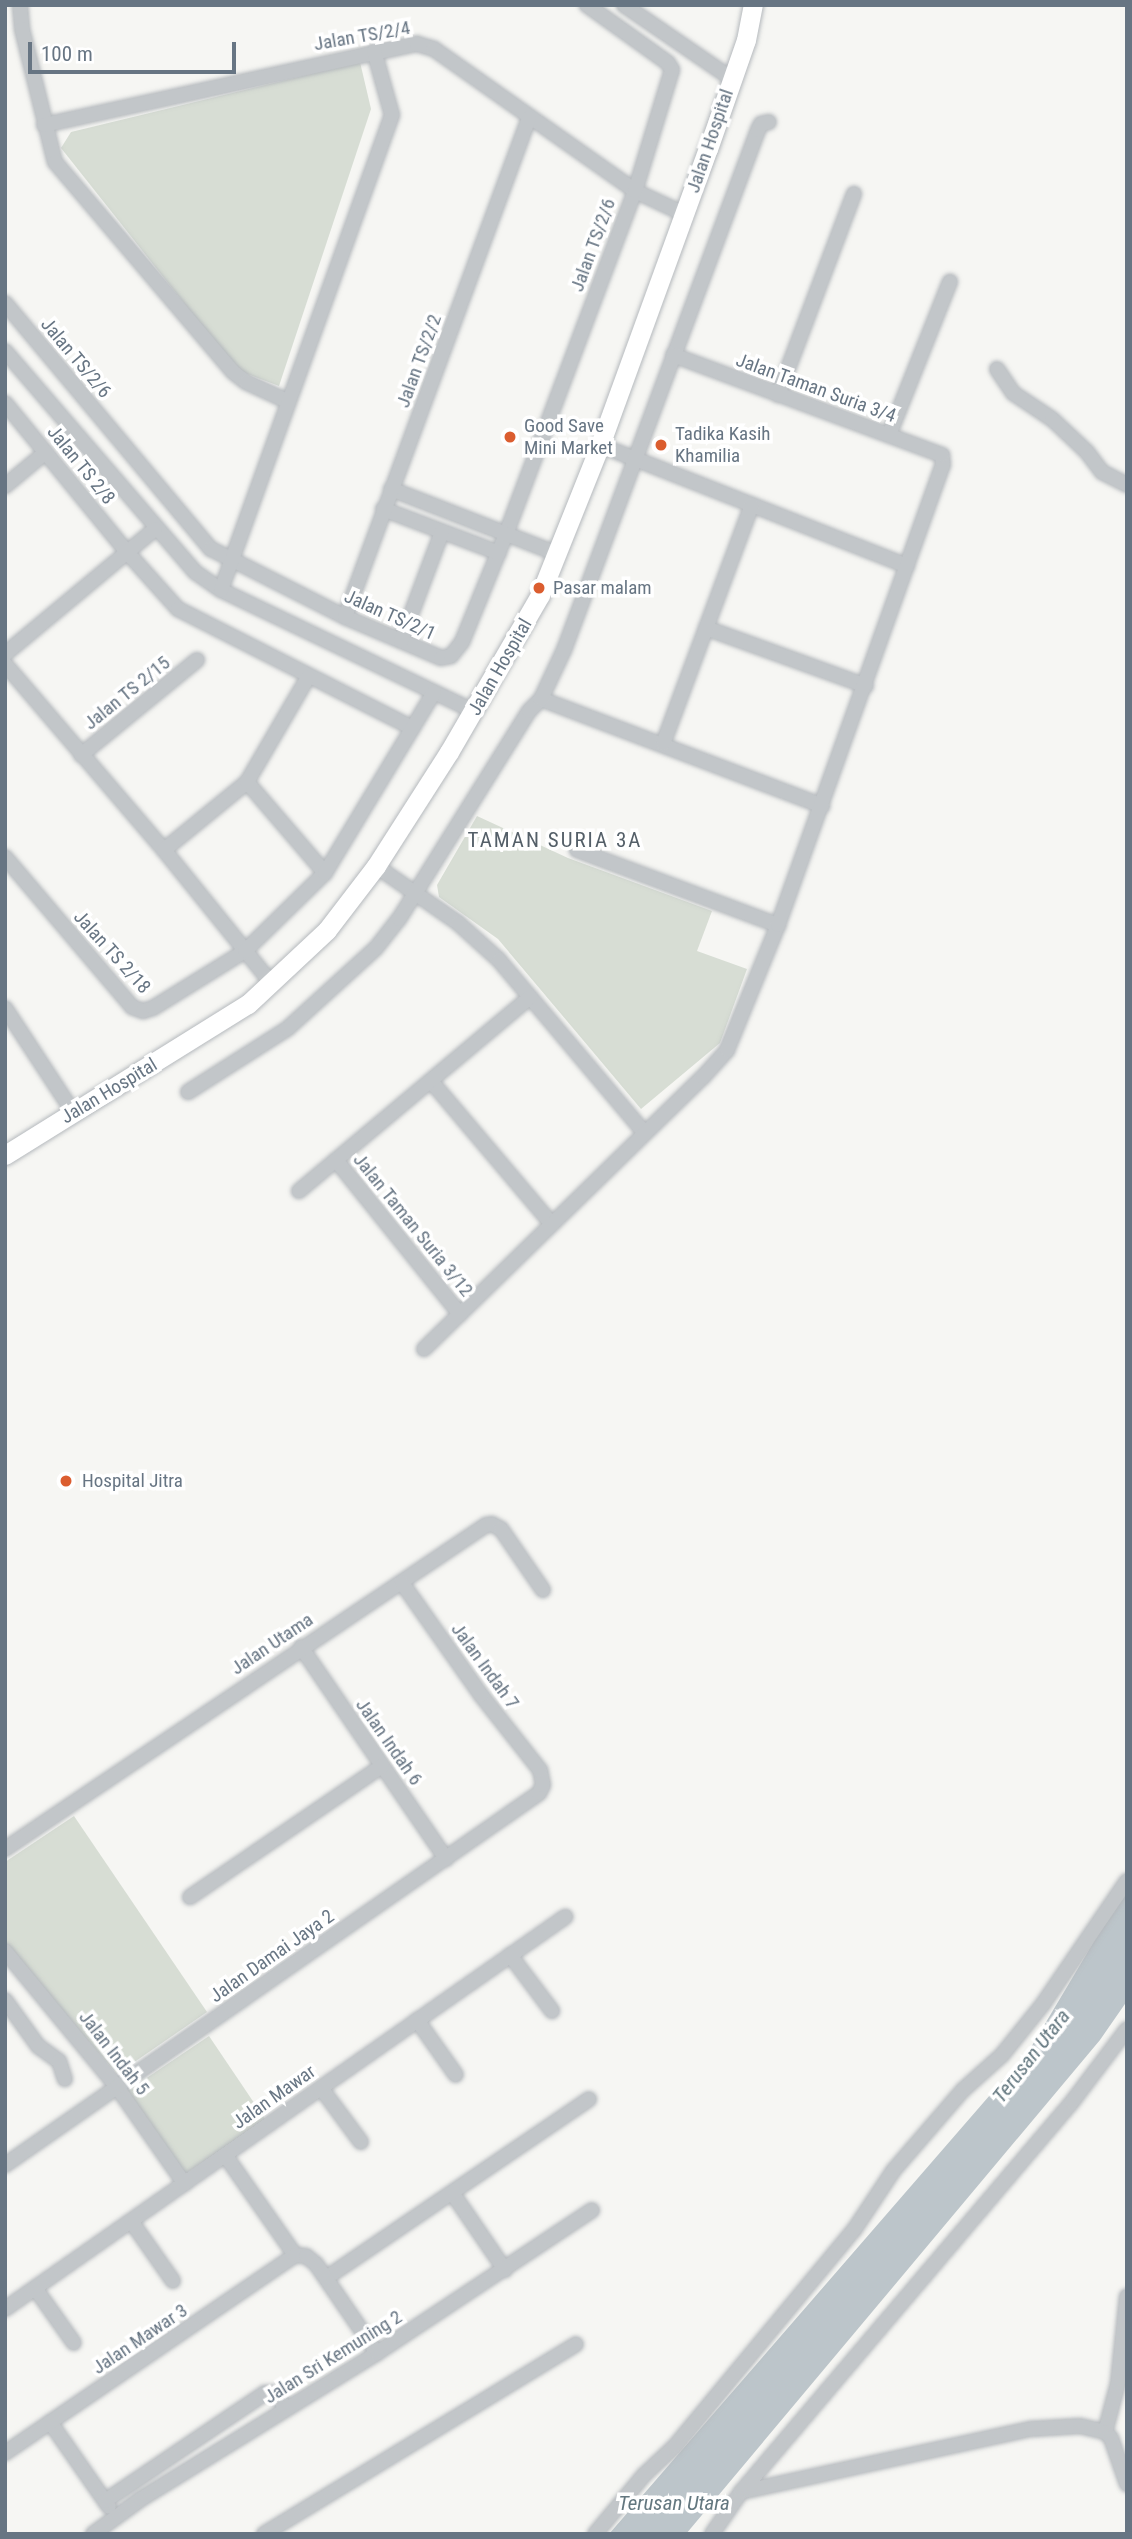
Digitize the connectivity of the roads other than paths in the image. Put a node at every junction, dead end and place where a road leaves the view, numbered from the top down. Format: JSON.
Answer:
{"nodes":[{"id":1,"x":20,"y":5,"type":"edge"},
{"id":2,"x":587,"y":5,"type":"edge"},
{"id":3,"x":624,"y":5,"type":"edge"},
{"id":4,"x":753,"y":5,"type":"edge"},
{"id":5,"x":374,"y":51,"type":"junction"},
{"id":6,"x":732,"y":79,"type":"junction"},
{"id":7,"x":529,"y":118,"type":"junction"},
{"id":8,"x":769,"y":122,"type":"dead end"},
{"id":9,"x":44,"y":125,"type":"junction"},
{"id":10,"x":635,"y":191,"type":"junction"},
{"id":11,"x":855,"y":194,"type":"dead end"},
{"id":12,"x":684,"y":214,"type":"junction"},
{"id":13,"x":950,"y":282,"type":"dead end"},
{"id":14,"x":5,"y":303,"type":"edge"},
{"id":15,"x":5,"y":351,"type":"edge"},
{"id":16,"x":673,"y":355,"type":"junction"},
{"id":17,"x":997,"y":369,"type":"dead end"},
{"id":18,"x":778,"y":395,"type":"junction"},
{"id":19,"x":287,"y":401,"type":"junction"},
{"id":20,"x":5,"y":403,"type":"edge"},
{"id":21,"x":889,"y":435,"type":"junction"},
{"id":22,"x":600,"y":445,"type":"junction"},
{"id":23,"x":46,"y":452,"type":"junction"},
{"id":24,"x":633,"y":458,"type":"junction"},
{"id":25,"x":1127,"y":485,"type":"edge"},
{"id":26,"x":5,"y":486,"type":"edge"},
{"id":27,"x":391,"y":489,"type":"junction"},
{"id":28,"x":751,"y":505,"type":"junction"},
{"id":29,"x":383,"y":509,"type":"junction"},
{"id":30,"x":155,"y":529,"type":"junction"},
{"id":31,"x":442,"y":532,"type":"junction"},
{"id":32,"x":506,"y":534,"type":"junction"},
{"id":33,"x":126,"y":551,"type":"junction"},
{"id":34,"x":499,"y":553,"type":"junction"},
{"id":35,"x":558,"y":554,"type":"junction"},
{"id":36,"x":230,"y":561,"type":"junction"},
{"id":37,"x":907,"y":566,"type":"junction"},
{"id":38,"x":221,"y":590,"type":"junction"},
{"id":39,"x":345,"y":617,"type":"junction"},
{"id":40,"x":706,"y":628,"type":"junction"},
{"id":41,"x":401,"y":641,"type":"junction"},
{"id":42,"x":5,"y":654,"type":"edge"},
{"id":43,"x":197,"y":660,"type":"dead end"},
{"id":44,"x":5,"y":664,"type":"edge"},
{"id":45,"x":308,"y":677,"type":"junction"},
{"id":46,"x":866,"y":686,"type":"junction"},
{"id":47,"x":434,"y":692,"type":"junction"},
{"id":48,"x":541,"y":699,"type":"junction"},
{"id":49,"x":474,"y":711,"type":"junction"},
{"id":50,"x":413,"y":728,"type":"junction"},
{"id":51,"x":663,"y":744,"type":"junction"},
{"id":52,"x":81,"y":755,"type":"junction"},
{"id":53,"x":247,"y":782,"type":"junction"},
{"id":54,"x":822,"y":806,"type":"junction"},
{"id":55,"x":164,"y":850,"type":"junction"},
{"id":56,"x":577,"y":850,"type":"dead end"},
{"id":57,"x":5,"y":857,"type":"edge"},
{"id":58,"x":376,"y":866,"type":"junction"},
{"id":59,"x":325,"y":873,"type":"junction"},
{"id":60,"x":416,"y":893,"type":"junction"},
{"id":61,"x":778,"y":925,"type":"junction"},
{"id":62,"x":245,"y":951,"type":"junction"},
{"id":63,"x":272,"y":984,"type":"junction"},
{"id":64,"x":530,"y":997,"type":"junction"},
{"id":65,"x":5,"y":1008,"type":"edge"},
{"id":66,"x":431,"y":1081,"type":"junction"},
{"id":67,"x":188,"y":1092,"type":"dead end"},
{"id":68,"x":73,"y":1112,"type":"junction"},
{"id":69,"x":644,"y":1132,"type":"junction"},
{"id":70,"x":5,"y":1155,"type":"edge"},
{"id":71,"x":336,"y":1160,"type":"junction"},
{"id":72,"x":299,"y":1191,"type":"dead end"},
{"id":73,"x":552,"y":1224,"type":"junction"},
{"id":74,"x":460,"y":1314,"type":"junction"},
{"id":75,"x":424,"y":1349,"type":"dead end"},
{"id":76,"x":402,"y":1583,"type":"junction"},
{"id":77,"x":543,"y":1590,"type":"dead end"},
{"id":78,"x":301,"y":1647,"type":"junction"},
{"id":79,"x":382,"y":1766,"type":"junction"},
{"id":80,"x":540,"y":1770,"type":"joint"},
{"id":81,"x":5,"y":1849,"type":"edge"},
{"id":82,"x":446,"y":1858,"type":"junction"},
{"id":83,"x":1127,"y":1881,"type":"edge"},
{"id":84,"x":190,"y":1897,"type":"dead end"},
{"id":85,"x":565,"y":1917,"type":"dead end"},
{"id":86,"x":6,"y":1953,"type":"edge"},
{"id":87,"x":510,"y":1955,"type":"junction"},
{"id":88,"x":5,"y":2000,"type":"edge"},
{"id":89,"x":552,"y":2011,"type":"dead end"},
{"id":90,"x":417,"y":2020,"type":"junction"},
{"id":91,"x":1127,"y":2028,"type":"edge"},
{"id":92,"x":456,"y":2075,"type":"dead end"},
{"id":93,"x":65,"y":2079,"type":"dead end"},
{"id":94,"x":117,"y":2087,"type":"junction"},
{"id":95,"x":321,"y":2088,"type":"junction"},
{"id":96,"x":589,"y":2099,"type":"dead end"},
{"id":97,"x":361,"y":2142,"type":"dead end"},
{"id":98,"x":225,"y":2155,"type":"junction"},
{"id":99,"x":5,"y":2165,"type":"edge"},
{"id":100,"x":184,"y":2184,"type":"junction"},
{"id":101,"x":453,"y":2194,"type":"junction"},
{"id":102,"x":592,"y":2210,"type":"dead end"},
{"id":103,"x":131,"y":2221,"type":"junction"},
{"id":104,"x":295,"y":2255,"type":"junction"},
{"id":105,"x":505,"y":2270,"type":"junction"},
{"id":106,"x":326,"y":2278,"type":"junction"},
{"id":107,"x":173,"y":2281,"type":"dead end"},
{"id":108,"x":36,"y":2288,"type":"junction"},
{"id":109,"x":1127,"y":2296,"type":"edge"},
{"id":110,"x":5,"y":2309,"type":"edge"},
{"id":111,"x":74,"y":2343,"type":"dead end"},
{"id":112,"x":576,"y":2344,"type":"dead end"},
{"id":113,"x":377,"y":2353,"type":"junction"},
{"id":114,"x":286,"y":2409,"type":"junction"},
{"id":115,"x":50,"y":2422,"type":"junction"},
{"id":116,"x":1105,"y":2432,"type":"junction"},
{"id":117,"x":5,"y":2454,"type":"edge"},
{"id":118,"x":1127,"y":2484,"type":"edge"},
{"id":119,"x":741,"y":2492,"type":"junction"},
{"id":120,"x":105,"y":2501,"type":"junction"},
{"id":121,"x":116,"y":2516,"type":"junction"},
{"id":122,"x":93,"y":2534,"type":"edge"},
{"id":123,"x":264,"y":2534,"type":"edge"},
{"id":124,"x":595,"y":2534,"type":"edge"},
{"id":125,"x":712,"y":2534,"type":"edge"}],
"edges":[{"from":1,"to":9,"type":"street"},
{"from":2,"to":10,"type":"street","name":"Jalan TS/2/6"},
{"from":3,"to":6,"type":"street"},
{"from":4,"to":6,"type":"street","name":"Jalan Hospital"},
{"from":5,"to":7,"type":"street","name":"Jalan TS/2/4"},
{"from":5,"to":9,"type":"street","name":"Jalan TS/2/4"},
{"from":5,"to":19,"type":"street"},
{"from":6,"to":12,"type":"street","name":"Jalan Hospital"},
{"from":7,"to":10,"type":"street","name":"Jalan TS/2/4"},
{"from":7,"to":27,"type":"street","name":"Jalan TS/2/2"},
{"from":8,"to":16,"type":"street"},
{"from":9,"to":19,"type":"street"},
{"from":10,"to":12,"type":"street","name":"Jalan TS/2/4"},
{"from":10,"to":32,"type":"street","name":"Jalan TS/2/6"},
{"from":11,"to":18,"type":"street"},
{"from":12,"to":22,"type":"street","name":"Jalan Hospital"},
{"from":13,"to":21,"type":"street"},
{"from":14,"to":36,"type":"street","name":"Jalan TS/2/6"},
{"from":15,"to":30,"type":"street"},
{"from":16,"to":18,"type":"street","name":"Jalan Taman Suria 3/4"},
{"from":16,"to":24,"type":"street"},
{"from":17,"to":25,"type":"street"},
{"from":18,"to":21,"type":"street","name":"Jalan Taman Suria 3/4"},
{"from":19,"to":36,"type":"street"},
{"from":20,"to":23,"type":"street","name":"Jalan TS 2/8"},
{"from":21,"to":37,"type":"street","name":"Jalan Taman Suria 3/4"},
{"from":22,"to":24,"type":"street"},
{"from":22,"to":35,"type":"street","name":"Jalan Hospital"},
{"from":23,"to":26,"type":"street"},
{"from":23,"to":33,"type":"street","name":"Jalan TS 2/8"},
{"from":24,"to":28,"type":"street"},
{"from":24,"to":48,"type":"street"},
{"from":27,"to":29,"type":"street","name":"Jalan TS/2/2"},
{"from":27,"to":32,"type":"street"},
{"from":28,"to":37,"type":"street"},
{"from":28,"to":40,"type":"street"},
{"from":29,"to":31,"type":"street"},
{"from":29,"to":39,"type":"street","name":"Jalan TS/2/2"},
{"from":30,"to":33,"type":"street"},
{"from":30,"to":38,"type":"street"},
{"from":31,"to":34,"type":"street"},
{"from":31,"to":41,"type":"street"},
{"from":32,"to":34,"type":"street","name":"Jalan TS/2/1"},
{"from":32,"to":35,"type":"street"},
{"from":33,"to":42,"type":"street"},
{"from":33,"to":45,"type":"street","name":"Jalan TS 2/8"},
{"from":34,"to":41,"type":"street","name":"Jalan TS/2/1"},
{"from":35,"to":49,"type":"street","name":"Jalan Hospital"},
{"from":36,"to":38,"type":"street"},
{"from":36,"to":39,"type":"street","name":"Jalan TS/2/1"},
{"from":37,"to":46,"type":"street"},
{"from":38,"to":47,"type":"street"},
{"from":39,"to":41,"type":"street","name":"Jalan TS/2/1"},
{"from":40,"to":46,"type":"street"},
{"from":40,"to":51,"type":"street"},
{"from":43,"to":52,"type":"street","name":"Jalan TS 2/15"},
{"from":44,"to":52,"type":"street"},
{"from":45,"to":50,"type":"street","name":"Jalan TS 2/8"},
{"from":45,"to":53,"type":"street"},
{"from":46,"to":54,"type":"street"},
{"from":47,"to":49,"type":"street"},
{"from":47,"to":50,"type":"street"},
{"from":48,"to":51,"type":"street"},
{"from":48,"to":60,"type":"street"},
{"from":49,"to":58,"type":"street","name":"Jalan Hospital"},
{"from":50,"to":59,"type":"street"},
{"from":51,"to":54,"type":"street"},
{"from":52,"to":55,"type":"street"},
{"from":53,"to":55,"type":"street"},
{"from":53,"to":59,"type":"street"},
{"from":54,"to":61,"type":"street"},
{"from":55,"to":62,"type":"street"},
{"from":56,"to":61,"type":"street"},
{"from":57,"to":62,"type":"street","name":"Jalan TS 2/18"},
{"from":58,"to":60,"type":"street"},
{"from":58,"to":63,"type":"street","name":"Jalan Hospital"},
{"from":59,"to":62,"type":"street"},
{"from":60,"to":64,"type":"street"},
{"from":60,"to":67,"type":"street"},
{"from":61,"to":69,"type":"street"},
{"from":62,"to":63,"type":"street"},
{"from":63,"to":68,"type":"street","name":"Jalan Hospital"},
{"from":64,"to":66,"type":"street"},
{"from":64,"to":69,"type":"street"},
{"from":65,"to":68,"type":"street"},
{"from":66,"to":71,"type":"street"},
{"from":66,"to":73,"type":"street"},
{"from":68,"to":70,"type":"street","name":"Jalan Hospital"},
{"from":69,"to":73,"type":"street"},
{"from":71,"to":72,"type":"street"},
{"from":71,"to":74,"type":"street","name":"Jalan Taman Suria 3/12"},
{"from":73,"to":74,"type":"street"},
{"from":74,"to":75,"type":"street"},
{"from":76,"to":77,"type":"street","name":"Jalan Utama"},
{"from":76,"to":78,"type":"street","name":"Jalan Utama"},
{"from":76,"to":80,"type":"street","name":"Jalan Indah 7"},
{"from":78,"to":79,"type":"street","name":"Jalan Indah 6"},
{"from":78,"to":81,"type":"street","name":"Jalan Utama"},
{"from":79,"to":82,"type":"street","name":"Jalan Indah 6"},
{"from":79,"to":84,"type":"street"},
{"from":80,"to":82,"type":"street","name":"Jalan Damai Jaya 2"},
{"from":82,"to":94,"type":"street","name":"Jalan Damai Jaya 2"},
{"from":83,"to":124,"type":"street"},
{"from":85,"to":87,"type":"street","name":"Jalan Mawar"},
{"from":86,"to":94,"type":"street","name":"Jalan Indah 5"},
{"from":87,"to":89,"type":"street"},
{"from":87,"to":90,"type":"street","name":"Jalan Mawar"},
{"from":88,"to":93,"type":"street"},
{"from":90,"to":92,"type":"street"},
{"from":90,"to":95,"type":"street","name":"Jalan Mawar"},
{"from":91,"to":119,"type":"street"},
{"from":94,"to":99,"type":"street","name":"Jalan Damai Jaya 2"},
{"from":94,"to":100,"type":"street","name":"Jalan Indah 5"},
{"from":95,"to":97,"type":"street"},
{"from":95,"to":98,"type":"street","name":"Jalan Mawar"},
{"from":96,"to":101,"type":"street"},
{"from":98,"to":100,"type":"street","name":"Jalan Mawar"},
{"from":98,"to":104,"type":"street"},
{"from":100,"to":103,"type":"street","name":"Jalan Mawar"},
{"from":101,"to":105,"type":"street"},
{"from":101,"to":106,"type":"street"},
{"from":102,"to":105,"type":"street","name":"Jalan Sri Kemuning 2"},
{"from":103,"to":107,"type":"street"},
{"from":103,"to":108,"type":"street","name":"Jalan Mawar"},
{"from":104,"to":106,"type":"street"},
{"from":104,"to":115,"type":"street","name":"Jalan Mawar 3"},
{"from":105,"to":113,"type":"street","name":"Jalan Sri Kemuning 2"},
{"from":106,"to":113,"type":"street"},
{"from":108,"to":110,"type":"street","name":"Jalan Mawar"},
{"from":108,"to":111,"type":"street"},
{"from":109,"to":116,"type":"street"},
{"from":112,"to":123,"type":"street"},
{"from":113,"to":114,"type":"street","name":"Jalan Sri Kemuning 2"},
{"from":114,"to":120,"type":"street"},
{"from":114,"to":121,"type":"street","name":"Jalan Sri Kemuning 2"},
{"from":115,"to":117,"type":"street","name":"Jalan Mawar 3"},
{"from":115,"to":120,"type":"street"},
{"from":116,"to":118,"type":"street"},
{"from":116,"to":119,"type":"street"},
{"from":119,"to":125,"type":"street"},
{"from":120,"to":121,"type":"street"},
{"from":121,"to":122,"type":"street","name":"Jalan Sri Kemuning 2"}]}
